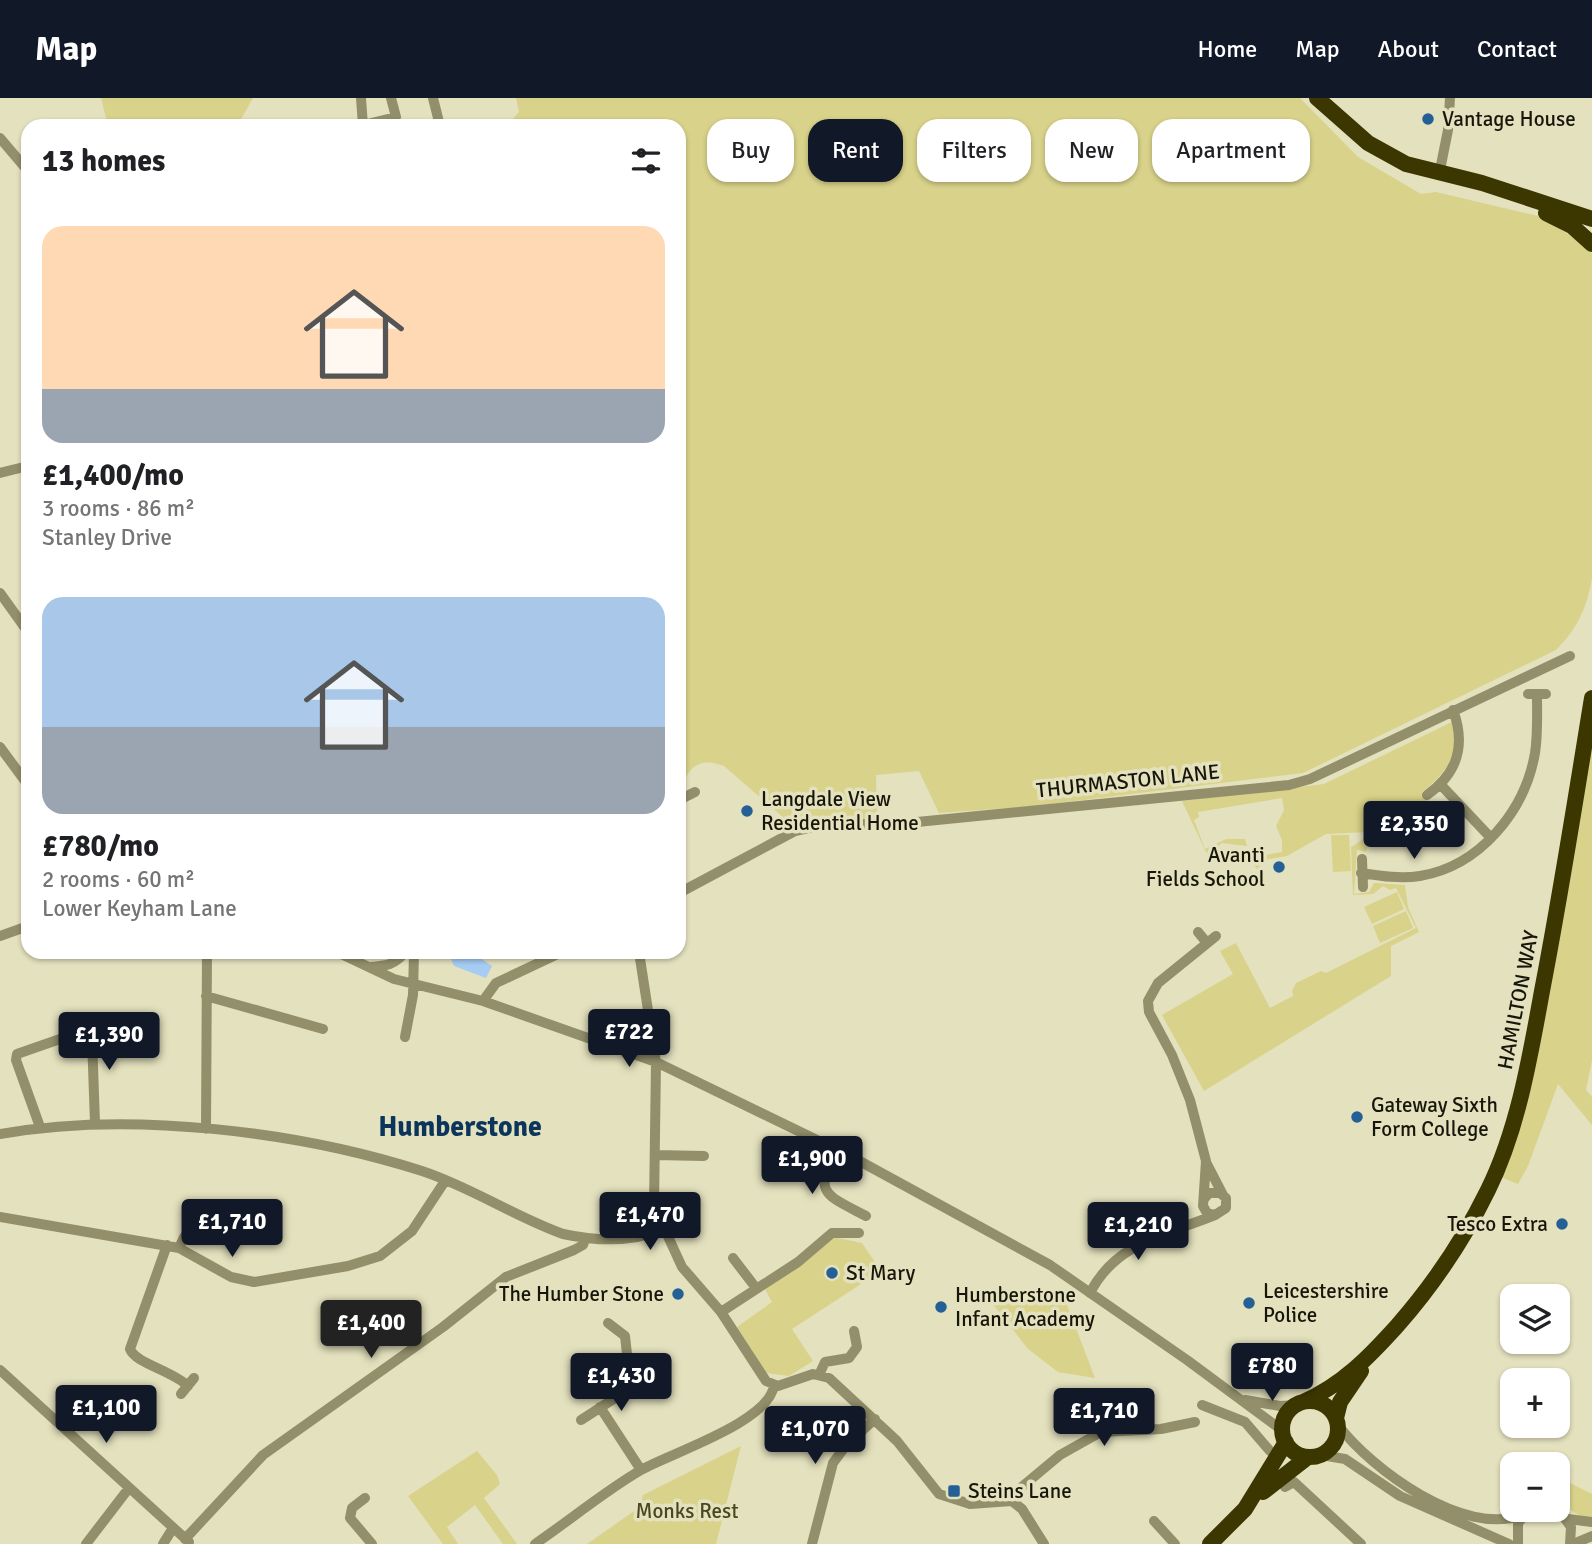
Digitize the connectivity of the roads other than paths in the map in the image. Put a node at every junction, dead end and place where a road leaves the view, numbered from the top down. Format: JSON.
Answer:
{"nodes":[{"id":1,"x":360,"y":98,"type":"edge"},
{"id":2,"x":391,"y":98,"type":"edge"},
{"id":3,"x":433,"y":98,"type":"edge"},
{"id":4,"x":1317,"y":98,"type":"edge"},
{"id":5,"x":1450,"y":98,"type":"edge"},
{"id":6,"x":362,"y":119,"type":"edge"},
{"id":7,"x":389,"y":119,"type":"edge"},
{"id":8,"x":438,"y":119,"type":"edge"},
{"id":9,"x":0,"y":138,"type":"edge"},
{"id":10,"x":21,"y":163,"type":"edge"},
{"id":11,"x":1444,"y":176,"type":"junction"},
{"id":12,"x":1592,"y":219,"type":"edge"},
{"id":13,"x":1592,"y":244,"type":"edge"},
{"id":14,"x":21,"y":468,"type":"edge"},
{"id":15,"x":0,"y":473,"type":"edge"},
{"id":16,"x":0,"y":593,"type":"edge"},
{"id":17,"x":21,"y":622,"type":"edge"},
{"id":18,"x":1570,"y":656,"type":"dead end"},
{"id":19,"x":1537,"y":694,"type":"dead end"},
{"id":20,"x":1592,"y":698,"type":"edge"},
{"id":21,"x":1453,"y":710,"type":"junction"},
{"id":22,"x":0,"y":747,"type":"edge"},
{"id":23,"x":21,"y":776,"type":"edge"},
{"id":24,"x":1440,"y":784,"type":"junction"},
{"id":25,"x":695,"y":792,"type":"dead end"},
{"id":26,"x":1427,"y":795,"type":"dead end"},
{"id":27,"x":686,"y":796,"type":"edge"},
{"id":28,"x":1491,"y":838,"type":"junction"},
{"id":29,"x":1362,"y":859,"type":"dead end"},
{"id":30,"x":1361,"y":873,"type":"junction"},
{"id":31,"x":686,"y":885,"type":"edge"},
{"id":32,"x":1363,"y":887,"type":"dead end"},
{"id":33,"x":21,"y":928,"type":"edge"},
{"id":34,"x":1198,"y":932,"type":"dead end"},
{"id":35,"x":0,"y":936,"type":"edge"},
{"id":36,"x":207,"y":959,"type":"edge"},
{"id":37,"x":351,"y":959,"type":"edge"},
{"id":38,"x":399,"y":959,"type":"edge"},
{"id":39,"x":414,"y":959,"type":"edge"},
{"id":40,"x":537,"y":959,"type":"edge"},
{"id":41,"x":640,"y":959,"type":"edge"},
{"id":42,"x":368,"y":968,"type":"junction"},
{"id":43,"x":413,"y":984,"type":"junction"},
{"id":44,"x":206,"y":996,"type":"junction"},
{"id":45,"x":483,"y":1001,"type":"junction"},
{"id":46,"x":323,"y":1029,"type":"dead end"},
{"id":47,"x":405,"y":1037,"type":"dead end"},
{"id":48,"x":656,"y":1062,"type":"junction"},
{"id":49,"x":95,"y":1124,"type":"junction"},
{"id":50,"x":40,"y":1127,"type":"junction"},
{"id":51,"x":206,"y":1129,"type":"junction"},
{"id":52,"x":0,"y":1133,"type":"edge"},
{"id":53,"x":835,"y":1149,"type":"junction"},
{"id":54,"x":656,"y":1155,"type":"junction"},
{"id":55,"x":704,"y":1156,"type":"dead end"},
{"id":56,"x":1206,"y":1161,"type":"junction"},
{"id":57,"x":445,"y":1181,"type":"junction"},
{"id":58,"x":1223,"y":1195,"type":"junction"},
{"id":59,"x":1204,"y":1200,"type":"junction"},
{"id":60,"x":235,"y":1204,"type":"dead end"},
{"id":61,"x":1214,"y":1215,"type":"junction"},
{"id":62,"x":866,"y":1216,"type":"dead end"},
{"id":63,"x":0,"y":1217,"type":"edge"},
{"id":64,"x":1181,"y":1226,"type":"junction"},
{"id":65,"x":663,"y":1229,"type":"junction"},
{"id":66,"x":859,"y":1233,"type":"dead end"},
{"id":67,"x":585,"y":1239,"type":"junction"},
{"id":68,"x":167,"y":1245,"type":"junction"},
{"id":69,"x":179,"y":1248,"type":"junction"},
{"id":70,"x":733,"y":1258,"type":"dead end"},
{"id":71,"x":756,"y":1288,"type":"junction"},
{"id":72,"x":1090,"y":1293,"type":"junction"},
{"id":73,"x":721,"y":1312,"type":"junction"},
{"id":74,"x":608,"y":1323,"type":"dead end"},
{"id":75,"x":854,"y":1331,"type":"dead end"},
{"id":76,"x":1369,"y":1358,"type":"junction"},
{"id":77,"x":0,"y":1370,"type":"edge"},
{"id":78,"x":819,"y":1375,"type":"junction"},
{"id":79,"x":774,"y":1385,"type":"junction"},
{"id":80,"x":187,"y":1386,"type":"dead end"},
{"id":81,"x":1227,"y":1392,"type":"junction"},
{"id":82,"x":1242,"y":1399,"type":"junction"},
{"id":83,"x":1300,"y":1404,"type":"junction"},
{"id":84,"x":1202,"y":1405,"type":"dead end"},
{"id":85,"x":600,"y":1408,"type":"junction"},
{"id":86,"x":1218,"y":1409,"type":"junction"},
{"id":87,"x":875,"y":1419,"type":"junction"},
{"id":88,"x":581,"y":1420,"type":"dead end"},
{"id":89,"x":1186,"y":1420,"type":"dead end"},
{"id":90,"x":1337,"y":1421,"type":"junction"},
{"id":91,"x":1284,"y":1436,"type":"junction"},
{"id":92,"x":1270,"y":1451,"type":"dead end"},
{"id":93,"x":1314,"y":1456,"type":"junction"},
{"id":94,"x":641,"y":1470,"type":"junction"},
{"id":95,"x":1285,"y":1487,"type":"dead end"},
{"id":96,"x":129,"y":1488,"type":"junction"},
{"id":97,"x":365,"y":1498,"type":"dead end"},
{"id":98,"x":1012,"y":1500,"type":"junction"},
{"id":99,"x":1245,"y":1509,"type":"junction"},
{"id":100,"x":337,"y":1512,"type":"dead end"},
{"id":101,"x":349,"y":1515,"type":"junction"},
{"id":102,"x":1570,"y":1519,"type":"edge"},
{"id":103,"x":1500,"y":1520,"type":"edge"},
{"id":104,"x":1154,"y":1521,"type":"dead end"},
{"id":105,"x":1520,"y":1522,"type":"edge"},
{"id":106,"x":1569,"y":1522,"type":"edge"},
{"id":107,"x":1592,"y":1522,"type":"edge"},
{"id":108,"x":173,"y":1528,"type":"junction"},
{"id":109,"x":1592,"y":1536,"type":"edge"},
{"id":110,"x":188,"y":1542,"type":"edge"},
{"id":111,"x":86,"y":1544,"type":"edge"},
{"id":112,"x":163,"y":1544,"type":"edge"},
{"id":113,"x":372,"y":1544,"type":"edge"},
{"id":114,"x":535,"y":1544,"type":"edge"},
{"id":115,"x":812,"y":1544,"type":"edge"},
{"id":116,"x":1044,"y":1544,"type":"edge"},
{"id":117,"x":1175,"y":1544,"type":"edge"},
{"id":118,"x":1210,"y":1544,"type":"edge"},
{"id":119,"x":1361,"y":1544,"type":"edge"},
{"id":120,"x":1509,"y":1544,"type":"edge"},
{"id":121,"x":1518,"y":1544,"type":"edge"},
{"id":122,"x":1571,"y":1544,"type":"edge"}],
"edges":[{"from":1,"to":6,"type":"street"},
{"from":2,"to":7,"type":"street"},
{"from":3,"to":8,"type":"street"},
{"from":4,"to":11,"type":"highway"},
{"from":5,"to":11,"type":"street"},
{"from":9,"to":10,"type":"street"},
{"from":11,"to":12,"type":"highway"},
{"from":11,"to":13,"type":"highway"},
{"from":14,"to":15,"type":"street"},
{"from":16,"to":17,"type":"street"},
{"from":18,"to":21,"type":"street","name":"THURMASTON LANE"},
{"from":19,"to":28,"type":"street"},
{"from":20,"to":76,"type":"highway","name":"HAMILTON WAY"},
{"from":21,"to":24,"type":"street"},
{"from":21,"to":31,"type":"street","name":"THURMASTON LANE"},
{"from":22,"to":23,"type":"street"},
{"from":24,"to":26,"type":"street"},
{"from":24,"to":28,"type":"street"},
{"from":25,"to":27,"type":"street"},
{"from":28,"to":30,"type":"street"},
{"from":29,"to":30,"type":"street"},
{"from":30,"to":32,"type":"street"},
{"from":33,"to":35,"type":"street"},
{"from":34,"to":56,"type":"street"},
{"from":36,"to":44,"type":"street"},
{"from":37,"to":42,"type":"street"},
{"from":38,"to":42,"type":"street"},
{"from":39,"to":43,"type":"street"},
{"from":40,"to":45,"type":"street"},
{"from":41,"to":48,"type":"street"},
{"from":42,"to":43,"type":"street"},
{"from":43,"to":45,"type":"street"},
{"from":43,"to":47,"type":"street"},
{"from":44,"to":46,"type":"street"},
{"from":44,"to":51,"type":"street"},
{"from":45,"to":48,"type":"street"},
{"from":48,"to":53,"type":"street"},
{"from":48,"to":54,"type":"street"},
{"from":49,"to":50,"type":"street"},
{"from":49,"to":50,"type":"street"},
{"from":49,"to":51,"type":"street"},
{"from":50,"to":52,"type":"street"},
{"from":51,"to":57,"type":"street"},
{"from":53,"to":62,"type":"street"},
{"from":53,"to":72,"type":"street"},
{"from":54,"to":55,"type":"street"},
{"from":54,"to":65,"type":"street"},
{"from":56,"to":58,"type":"street"},
{"from":56,"to":59,"type":"street"},
{"from":57,"to":67,"type":"street"},
{"from":57,"to":69,"type":"street"},
{"from":58,"to":59,"type":"street"},
{"from":58,"to":61,"type":"street"},
{"from":59,"to":61,"type":"street"},
{"from":59,"to":64,"type":"street"},
{"from":60,"to":69,"type":"street"},
{"from":61,"to":64,"type":"street"},
{"from":63,"to":68,"type":"street"},
{"from":64,"to":72,"type":"street"},
{"from":65,"to":67,"type":"street"},
{"from":65,"to":73,"type":"street"},
{"from":66,"to":71,"type":"street"},
{"from":67,"to":110,"type":"street"},
{"from":68,"to":69,"type":"street"},
{"from":68,"to":80,"type":"street"},
{"from":70,"to":71,"type":"street"},
{"from":71,"to":73,"type":"street"},
{"from":72,"to":81,"type":"street"},
{"from":73,"to":79,"type":"street"},
{"from":74,"to":85,"type":"street"},
{"from":75,"to":78,"type":"street"},
{"from":76,"to":83,"type":"highway","name":"HAMILTON WAY"},
{"from":76,"to":90,"type":"highway"},
{"from":77,"to":96,"type":"street"},
{"from":78,"to":79,"type":"street"},
{"from":78,"to":87,"type":"street"},
{"from":79,"to":94,"type":"street"},
{"from":81,"to":82,"type":"street"},
{"from":81,"to":86,"type":"street"},
{"from":82,"to":83,"type":"street"},
{"from":82,"to":91,"type":"street"},
{"from":83,"to":90,"type":"highway"},
{"from":83,"to":91,"type":"highway"},
{"from":84,"to":86,"type":"street"},
{"from":85,"to":88,"type":"street"},
{"from":85,"to":94,"type":"street"},
{"from":86,"to":92,"type":"street"},
{"from":87,"to":98,"type":"street"},
{"from":87,"to":115,"type":"street"},
{"from":89,"to":98,"type":"street"},
{"from":90,"to":93,"type":"highway"},
{"from":90,"to":103,"type":"street"},
{"from":91,"to":93,"type":"highway"},
{"from":91,"to":99,"type":"highway"},
{"from":93,"to":99,"type":"highway"},
{"from":93,"to":120,"type":"street"},
{"from":94,"to":114,"type":"street"},
{"from":95,"to":119,"type":"street"},
{"from":96,"to":108,"type":"street"},
{"from":96,"to":111,"type":"street"},
{"from":97,"to":101,"type":"street"},
{"from":98,"to":116,"type":"street"},
{"from":99,"to":118,"type":"highway"},
{"from":100,"to":101,"type":"street"},
{"from":101,"to":113,"type":"street"},
{"from":102,"to":107,"type":"street"},
{"from":104,"to":117,"type":"street"},
{"from":105,"to":121,"type":"street"},
{"from":106,"to":122,"type":"street"},
{"from":108,"to":110,"type":"street"},
{"from":108,"to":112,"type":"street"},
{"from":109,"to":122,"type":"street"}]}
